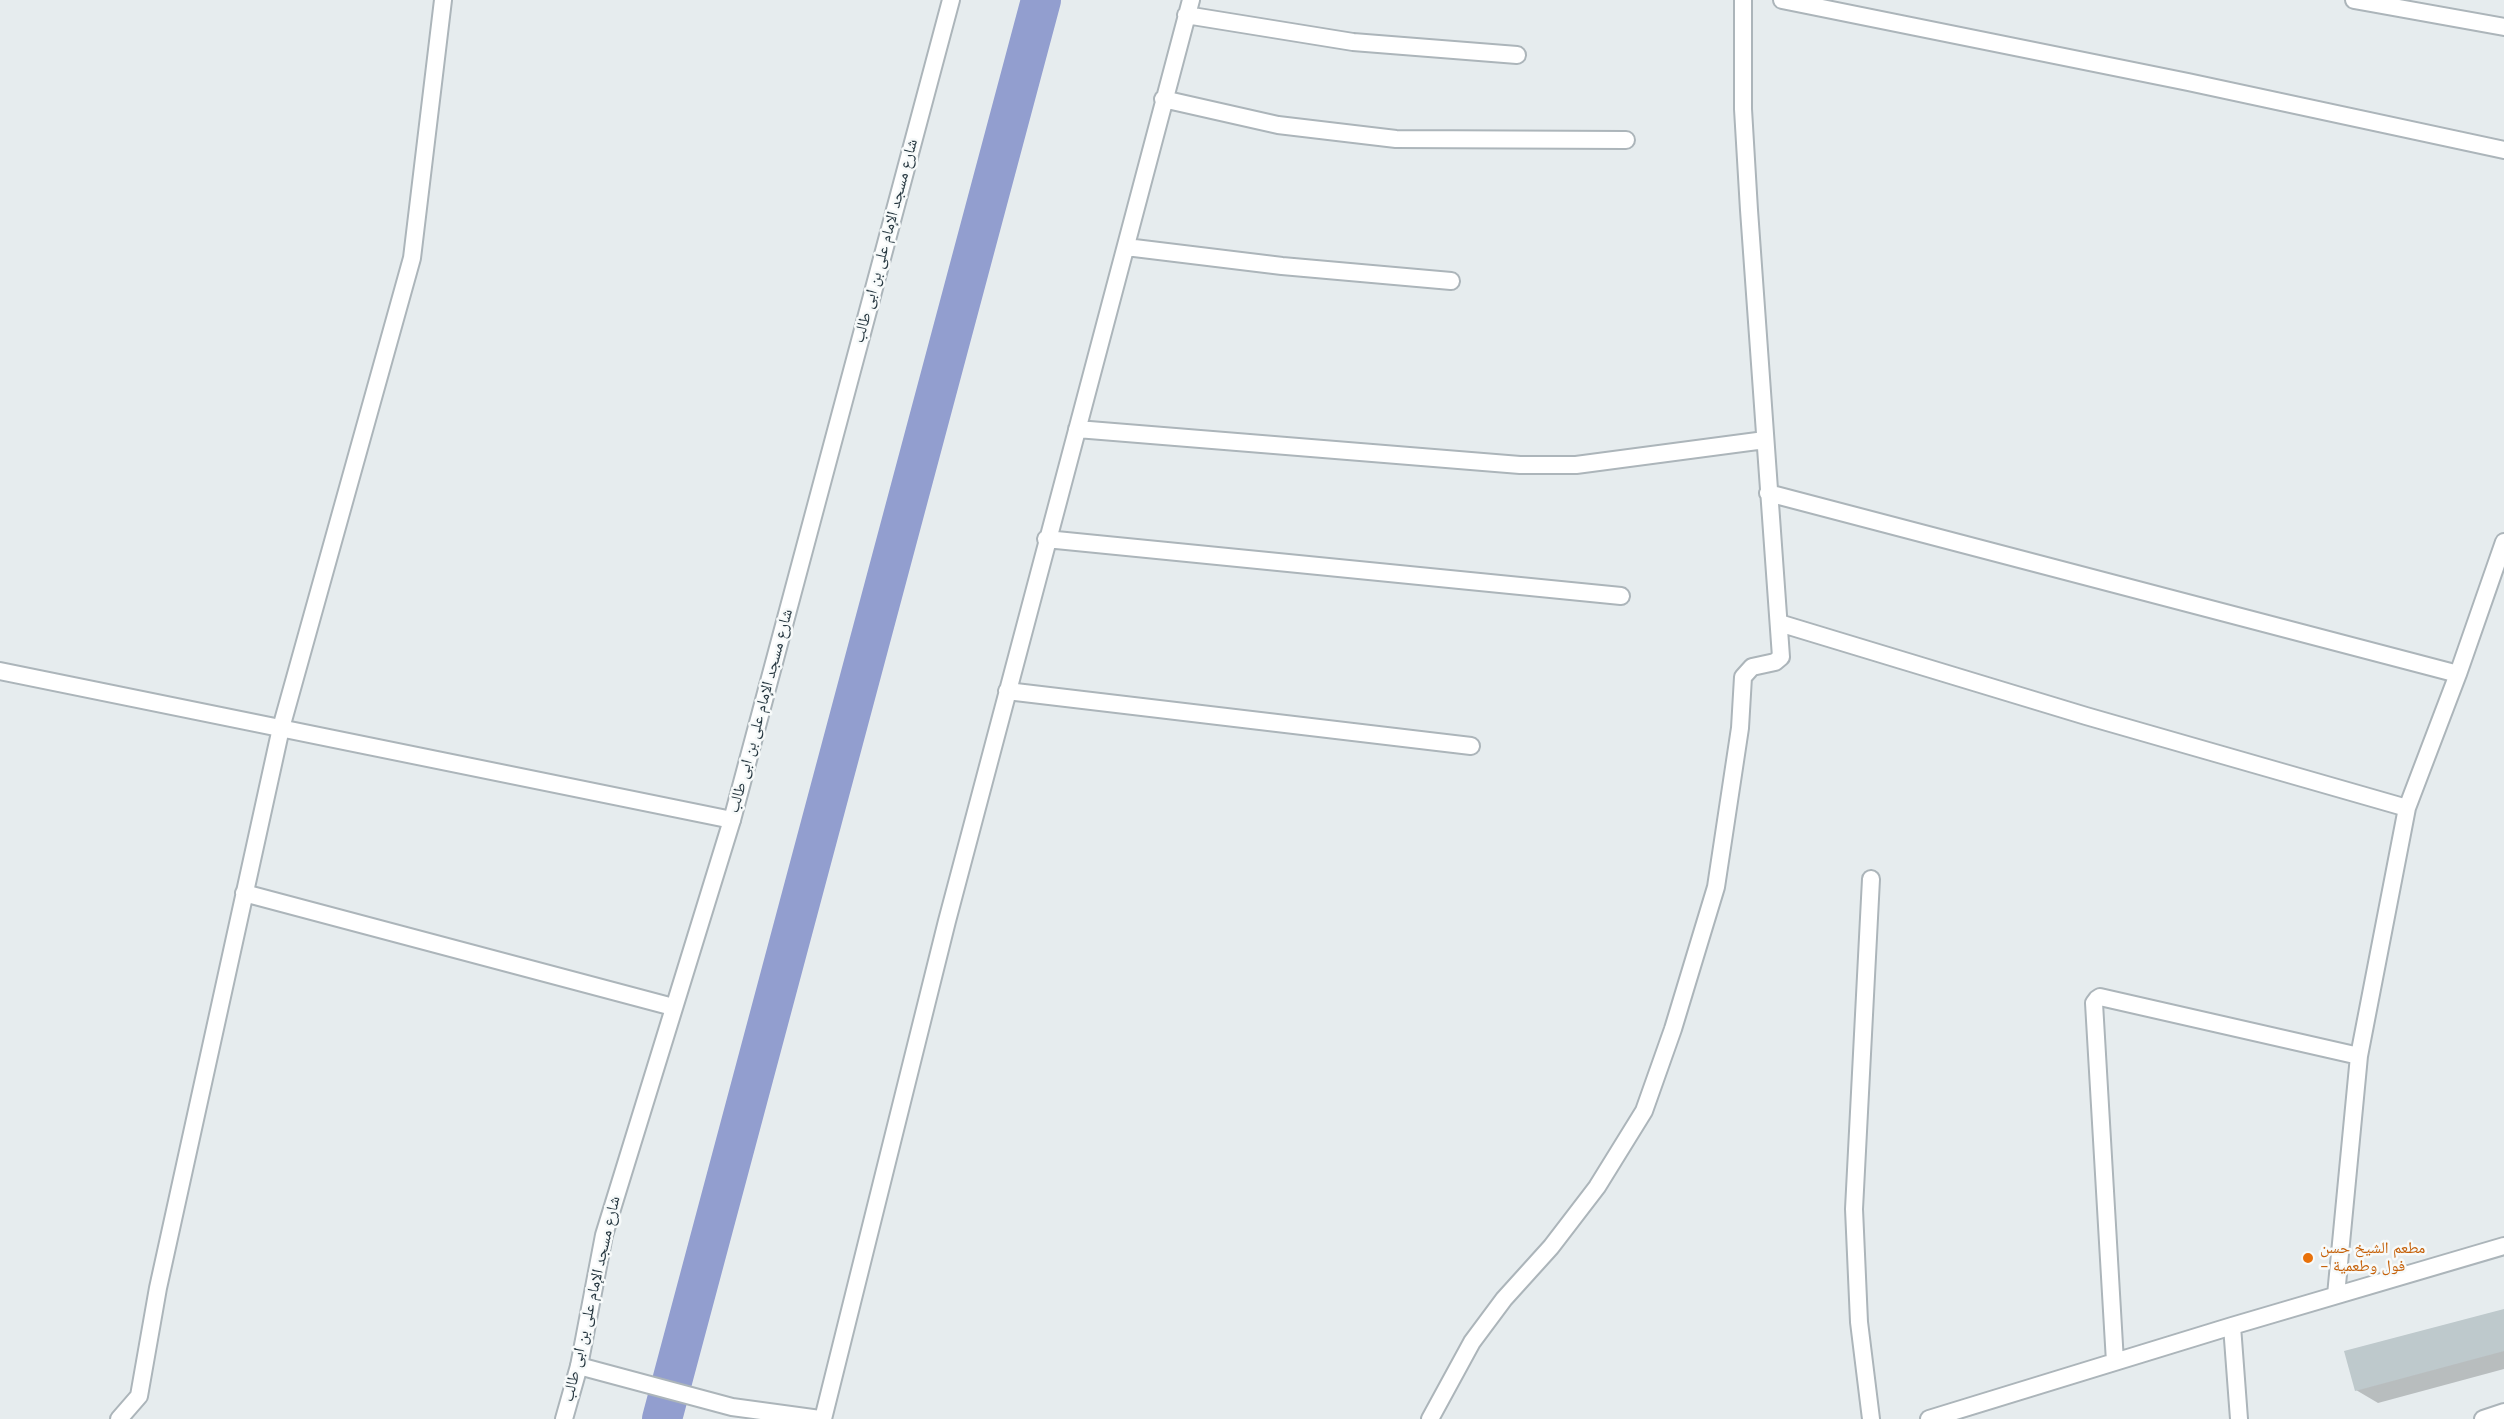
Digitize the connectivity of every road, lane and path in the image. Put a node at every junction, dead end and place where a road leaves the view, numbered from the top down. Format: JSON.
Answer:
{"nodes":[{"id":1,"x":442,"y":0,"type":"edge"},
{"id":2,"x":951,"y":0,"type":"edge"},
{"id":3,"x":1743,"y":0,"type":"edge"},
{"id":4,"x":1782,"y":0,"type":"edge"},
{"id":5,"x":2354,"y":0,"type":"edge"},
{"id":6,"x":1189,"y":8,"type":"edge"},
{"id":7,"x":2504,"y":27,"type":"edge"},
{"id":8,"x":1517,"y":55,"type":"dead end"},
{"id":9,"x":1164,"y":99,"type":"junction"},
{"id":10,"x":1626,"y":140,"type":"dead end"},
{"id":11,"x":2504,"y":150,"type":"edge"},
{"id":12,"x":1126,"y":248,"type":"junction"},
{"id":13,"x":1451,"y":281,"type":"dead end"},
{"id":14,"x":1077,"y":429,"type":"junction"},
{"id":15,"x":1765,"y":440,"type":"junction"},
{"id":16,"x":1768,"y":493,"type":"junction"},
{"id":17,"x":1046,"y":539,"type":"junction"},
{"id":18,"x":2504,"y":542,"type":"edge"},
{"id":19,"x":1621,"y":596,"type":"dead end"},
{"id":20,"x":1779,"y":623,"type":"junction"},
{"id":21,"x":0,"y":671,"type":"edge"},
{"id":22,"x":2458,"y":674,"type":"junction"},
{"id":23,"x":1007,"y":691,"type":"junction"},
{"id":24,"x":281,"y":728,"type":"junction"},
{"id":25,"x":1471,"y":746,"type":"dead end"},
{"id":26,"x":2407,"y":808,"type":"junction"},
{"id":27,"x":732,"y":820,"type":"junction"},
{"id":28,"x":1871,"y":879,"type":"dead end"},
{"id":29,"x":244,"y":893,"type":"junction"},
{"id":30,"x":673,"y":1007,"type":"junction"},
{"id":31,"x":2359,"y":1056,"type":"junction"},
{"id":32,"x":2504,"y":1246,"type":"edge"},
{"id":33,"x":2336,"y":1295,"type":"junction"},
{"id":34,"x":2232,"y":1326,"type":"junction"},
{"id":35,"x":2115,"y":1362,"type":"junction"},
{"id":36,"x":579,"y":1366,"type":"junction"},
{"id":37,"x":2504,"y":1412,"type":"edge"},
{"id":38,"x":119,"y":1419,"type":"edge"},
{"id":39,"x":564,"y":1419,"type":"edge"},
{"id":40,"x":821,"y":1419,"type":"edge"},
{"id":41,"x":1430,"y":1419,"type":"edge"},
{"id":42,"x":1871,"y":1419,"type":"edge"},
{"id":43,"x":1929,"y":1419,"type":"edge"},
{"id":44,"x":2239,"y":1419,"type":"edge"},
{"id":45,"x":2483,"y":1419,"type":"edge"}],
"edges":[{"from":1,"to":24,"type":"street"},
{"from":2,"to":27,"type":"street","name":"شارع مسجد الإمام على بن ابى طالب"},
{"from":3,"to":15,"type":"street"},
{"from":4,"to":11,"type":"street"},
{"from":5,"to":7,"type":"street"},
{"from":6,"to":8,"type":"street"},
{"from":6,"to":9,"type":"street"},
{"from":9,"to":10,"type":"street"},
{"from":9,"to":12,"type":"street"},
{"from":12,"to":13,"type":"street"},
{"from":12,"to":14,"type":"street"},
{"from":14,"to":15,"type":"street"},
{"from":14,"to":17,"type":"street"},
{"from":15,"to":16,"type":"street"},
{"from":16,"to":20,"type":"street"},
{"from":16,"to":22,"type":"street"},
{"from":17,"to":19,"type":"street"},
{"from":17,"to":23,"type":"street"},
{"from":18,"to":22,"type":"street"},
{"from":20,"to":26,"type":"street"},
{"from":20,"to":41,"type":"street"},
{"from":21,"to":24,"type":"street"},
{"from":22,"to":26,"type":"street"},
{"from":23,"to":25,"type":"street"},
{"from":23,"to":40,"type":"street"},
{"from":24,"to":27,"type":"street"},
{"from":24,"to":29,"type":"street"},
{"from":26,"to":31,"type":"street"},
{"from":27,"to":30,"type":"street","name":"شارع مسجد الإمام على بن ابى طالب"},
{"from":28,"to":42,"type":"street"},
{"from":29,"to":30,"type":"street"},
{"from":29,"to":38,"type":"street"},
{"from":30,"to":36,"type":"street","name":"شارع مسجد الإمام على بن ابى طالب"},
{"from":31,"to":33,"type":"street"},
{"from":31,"to":35,"type":"street"},
{"from":32,"to":33,"type":"street"},
{"from":33,"to":34,"type":"street"},
{"from":34,"to":35,"type":"street"},
{"from":34,"to":44,"type":"street"},
{"from":35,"to":43,"type":"street"},
{"from":36,"to":39,"type":"street","name":"شارع مسجد الإمام على بن ابى طالب"},
{"from":36,"to":40,"type":"street"},
{"from":37,"to":45,"type":"street"}]}
